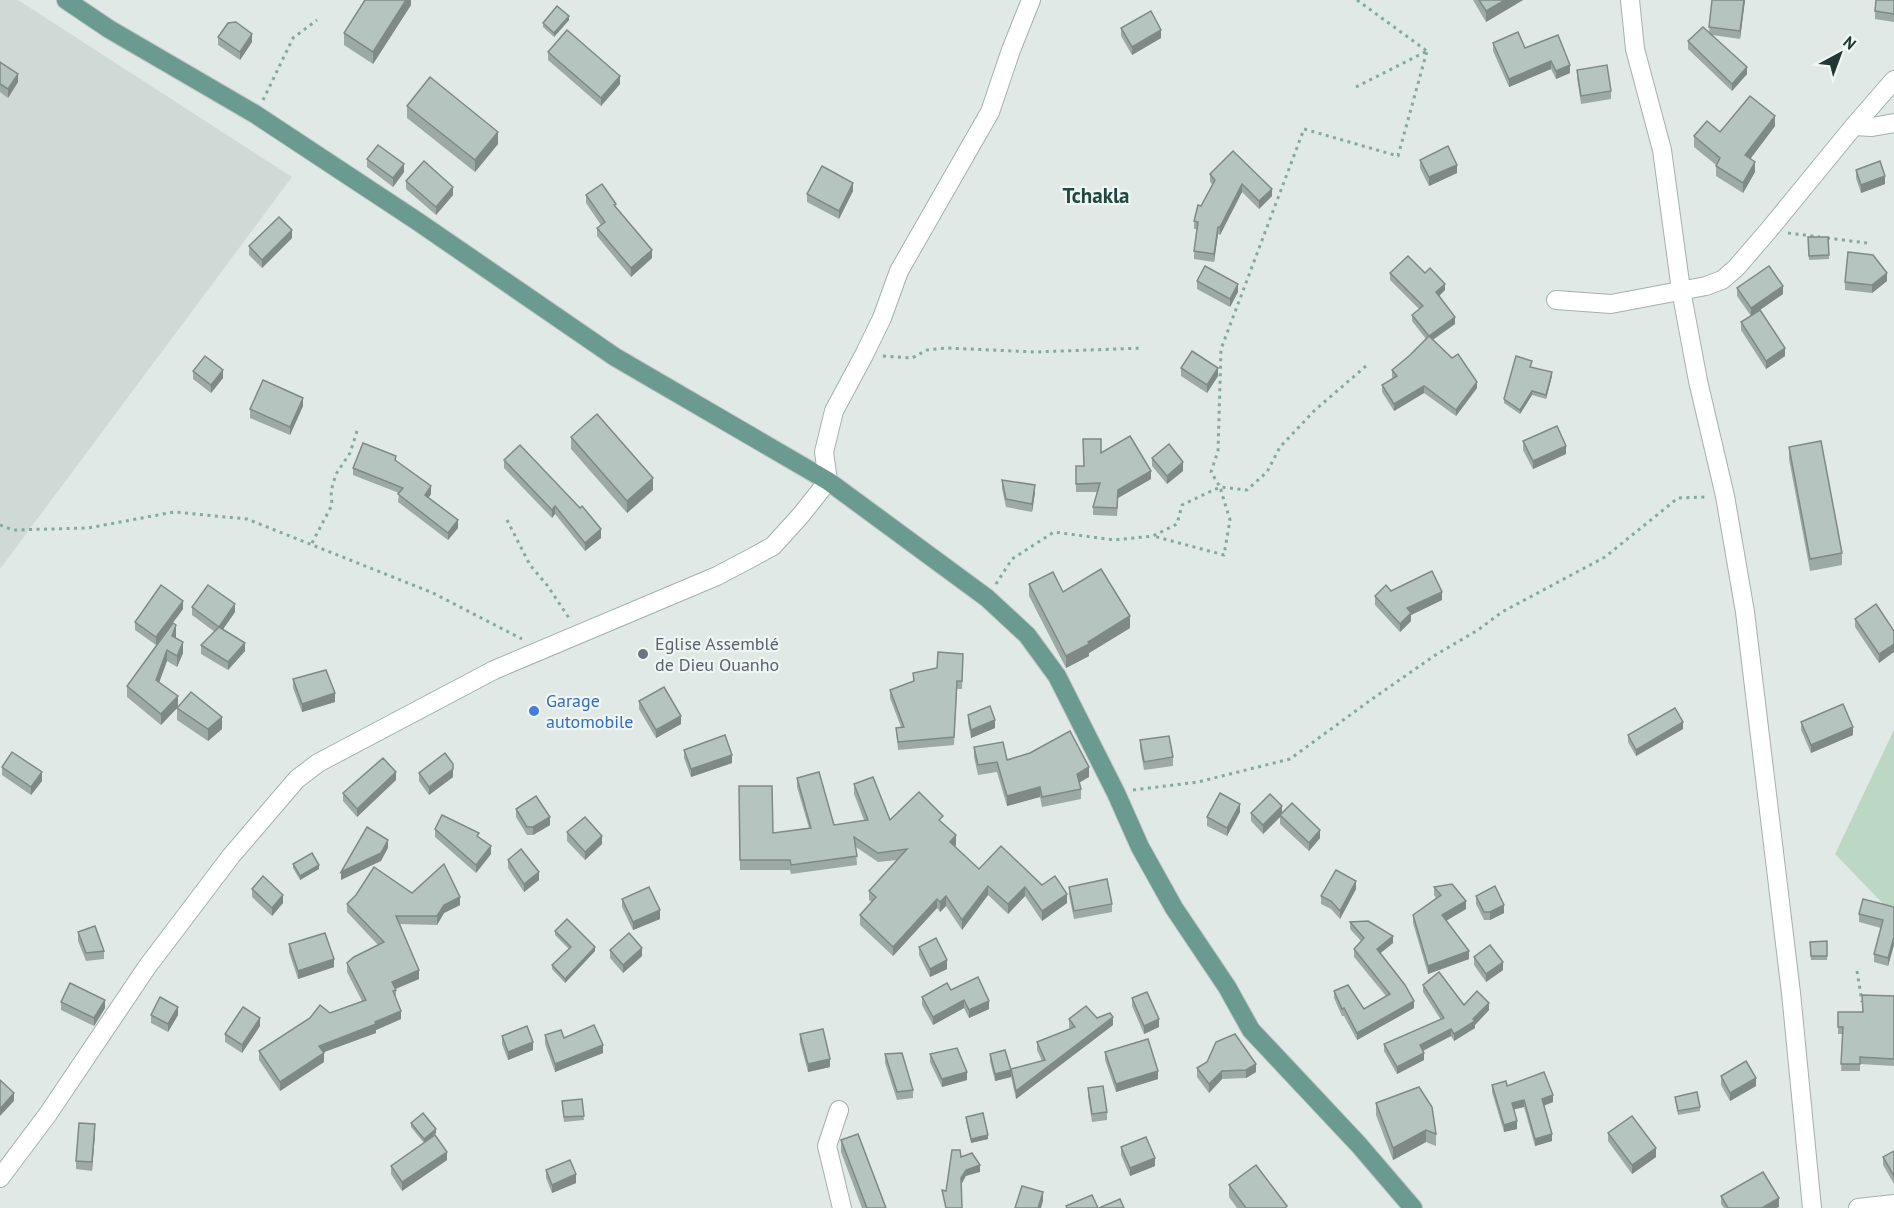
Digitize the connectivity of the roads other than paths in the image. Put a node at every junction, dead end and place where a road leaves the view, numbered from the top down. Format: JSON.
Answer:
{"nodes":[{"id":1,"x":66,"y":0,"type":"edge"},
{"id":2,"x":1031,"y":0,"type":"edge"},
{"id":3,"x":1630,"y":0,"type":"edge"},
{"id":4,"x":1894,"y":80,"type":"edge"},
{"id":5,"x":1894,"y":123,"type":"edge"},
{"id":6,"x":1854,"y":126,"type":"junction"},
{"id":7,"x":1681,"y":290,"type":"junction"},
{"id":8,"x":1556,"y":300,"type":"dead end"},
{"id":9,"x":828,"y":481,"type":"junction"},
{"id":10,"x":839,"y":1110,"type":"dead end"},
{"id":11,"x":0,"y":1178,"type":"edge"},
{"id":12,"x":1894,"y":1204,"type":"edge"},
{"id":13,"x":842,"y":1208,"type":"edge"},
{"id":14,"x":1413,"y":1208,"type":"edge"},
{"id":15,"x":1812,"y":1208,"type":"edge"},
{"id":16,"x":1858,"y":1208,"type":"edge"}],
"edges":[{"from":1,"to":9,"type":"main road"},
{"from":2,"to":9,"type":"street"},
{"from":3,"to":7,"type":"street"},
{"from":4,"to":6,"type":"street"},
{"from":5,"to":6,"type":"street"},
{"from":6,"to":7,"type":"street"},
{"from":7,"to":8,"type":"street"},
{"from":7,"to":15,"type":"street"},
{"from":9,"to":11,"type":"street"},
{"from":9,"to":14,"type":"main road"},
{"from":10,"to":13,"type":"street"},
{"from":12,"to":16,"type":"street"}]}
